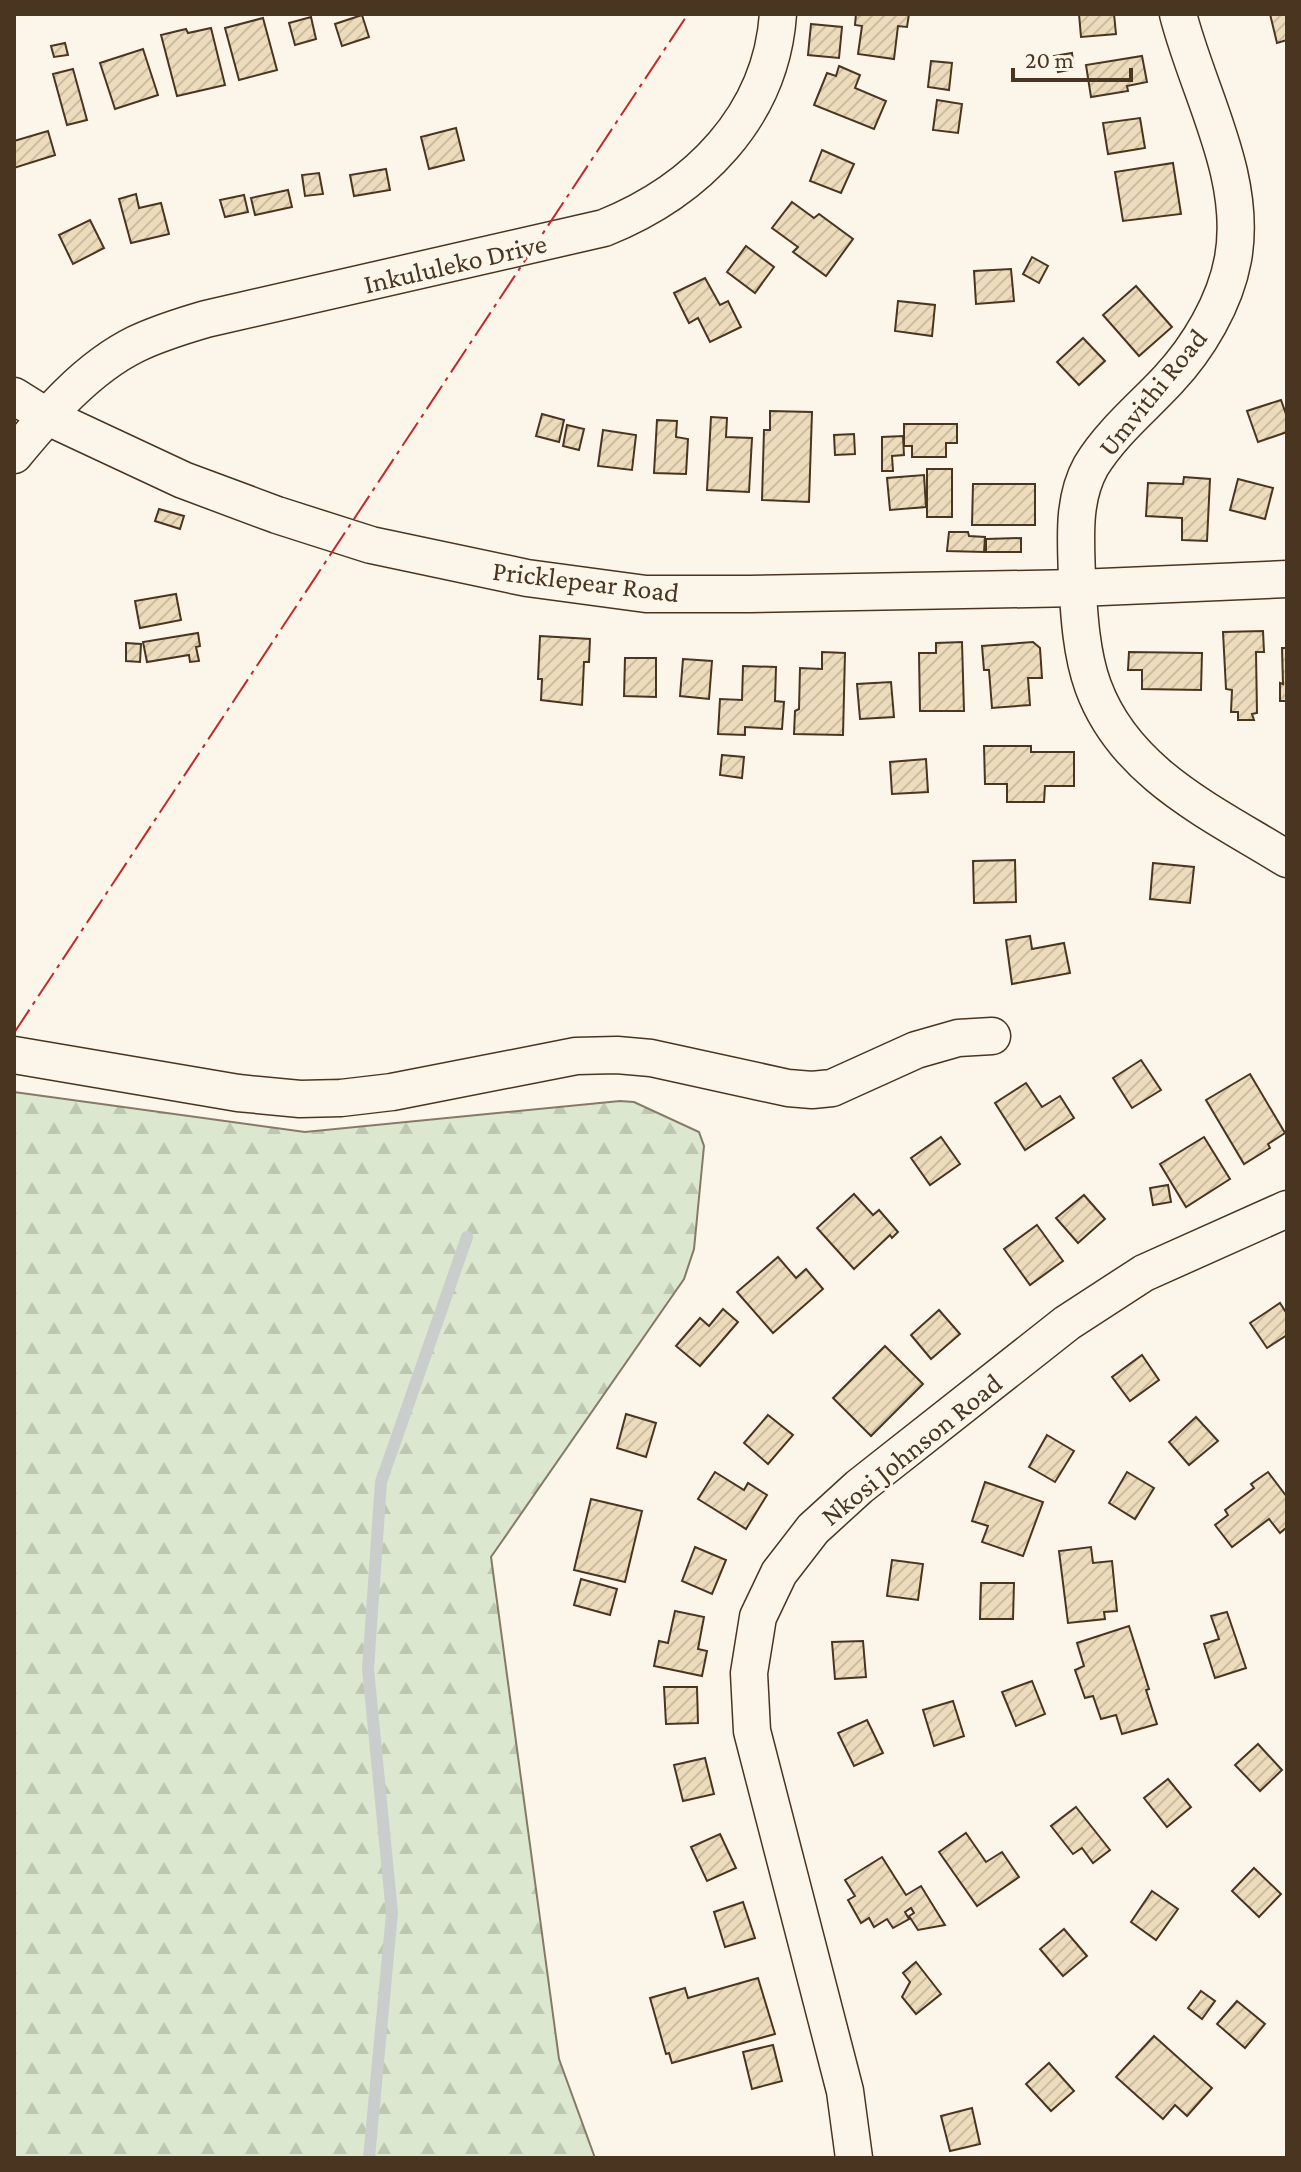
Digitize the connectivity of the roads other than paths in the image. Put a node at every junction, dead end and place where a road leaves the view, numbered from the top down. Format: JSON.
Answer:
{"nodes":[{"id":1,"x":778,"y":14,"type":"edge"},
{"id":2,"x":1178,"y":14,"type":"edge"},
{"id":3,"x":14,"y":396,"type":"edge"},
{"id":4,"x":46,"y":416,"type":"junction"},
{"id":5,"x":14,"y":455,"type":"edge"},
{"id":6,"x":1287,"y":579,"type":"edge"},
{"id":7,"x":1078,"y":588,"type":"junction"},
{"id":8,"x":1287,"y":859,"type":"edge"},
{"id":9,"x":992,"y":1036,"type":"dead end"},
{"id":10,"x":14,"y":1055,"type":"edge"},
{"id":11,"x":1287,"y":1209,"type":"edge"},
{"id":12,"x":854,"y":2158,"type":"edge"}],
"edges":[{"from":1,"to":4,"type":"street","name":"Inkululeko Drive"},
{"from":2,"to":7,"type":"street","name":"Umvithi Road"},
{"from":3,"to":4,"type":"street","name":"Pricklepear Road"},
{"from":4,"to":5,"type":"street","name":"Inkululeko Drive"},
{"from":4,"to":7,"type":"street","name":"Pricklepear Road"},
{"from":6,"to":7,"type":"street","name":"Pricklepear Road"},
{"from":7,"to":8,"type":"street"},
{"from":9,"to":10,"type":"street"},
{"from":11,"to":12,"type":"street","name":"Nkosi Johnson Road"}]}
